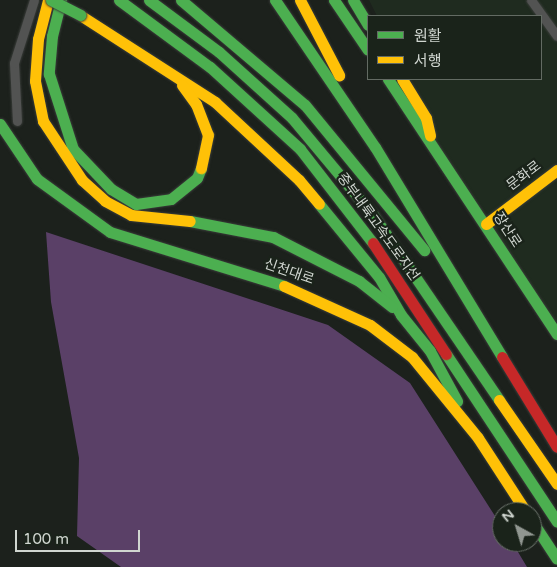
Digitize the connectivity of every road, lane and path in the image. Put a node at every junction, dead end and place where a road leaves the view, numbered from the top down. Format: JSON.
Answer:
{"nodes":[{"id":1,"x":34,"y":0,"type":"edge"},
{"id":2,"x":49,"y":0,"type":"edge"},
{"id":3,"x":62,"y":0,"type":"edge"},
{"id":4,"x":119,"y":0,"type":"edge"},
{"id":5,"x":148,"y":0,"type":"edge"},
{"id":6,"x":181,"y":0,"type":"edge"},
{"id":7,"x":275,"y":0,"type":"edge"},
{"id":8,"x":300,"y":0,"type":"edge"},
{"id":9,"x":334,"y":0,"type":"edge"},
{"id":10,"x":353,"y":0,"type":"edge"},
{"id":11,"x":531,"y":0,"type":"edge"},
{"id":12,"x":542,"y":15,"type":"edge"},
{"id":13,"x":542,"y":15,"type":"edge"},
{"id":14,"x":367,"y":23,"type":"edge"},
{"id":15,"x":557,"y":36,"type":"edge"},
{"id":16,"x":367,"y":49,"type":"edge"},
{"id":17,"x":162,"y":67,"type":"junction"},
{"id":18,"x":389,"y":80,"type":"edge"},
{"id":19,"x":403,"y":80,"type":"edge"},
{"id":20,"x":17,"y":120,"type":"dead end"},
{"id":21,"x":0,"y":124,"type":"edge"},
{"id":22,"x":432,"y":143,"type":"junction"},
{"id":23,"x":375,"y":147,"type":"junction"},
{"id":24,"x":557,"y":170,"type":"edge"},
{"id":25,"x":486,"y":224,"type":"junction"},
{"id":26,"x":467,"y":305,"type":"junction"},
{"id":27,"x":401,"y":315,"type":"junction"},
{"id":28,"x":557,"y":334,"type":"edge"},
{"id":29,"x":478,"y":438,"type":"junction"},
{"id":30,"x":557,"y":447,"type":"edge"},
{"id":31,"x":557,"y":484,"type":"edge"},
{"id":32,"x":520,"y":502,"type":"edge"},
{"id":33,"x":557,"y":522,"type":"edge"},
{"id":34,"x":542,"y":536,"type":"edge"},
{"id":35,"x":557,"y":559,"type":"edge"}],
"edges":[{"from":1,"to":20,"type":"street"},
{"from":2,"to":17,"type":"main road","bridge":true},
{"from":2,"to":27,"type":"main road"},
{"from":3,"to":17,"type":"main road"},
{"from":4,"to":33,"type":"main road","name":"중부내륙고속도로지선"},
{"from":5,"to":31,"type":"main road","name":"중부내륙고속도로지선"},
{"from":6,"to":26,"type":"main road"},
{"from":7,"to":23,"type":"main road"},
{"from":8,"to":23,"type":"main road"},
{"from":9,"to":16,"type":"main road"},
{"from":10,"to":14,"type":"main road"},
{"from":11,"to":12,"type":"street"},
{"from":13,"to":15,"type":"street"},
{"from":17,"to":27,"type":"main road"},
{"from":18,"to":22,"type":"main road","name":"장산로"},
{"from":19,"to":22,"type":"main road","name":"장산로"},
{"from":21,"to":29,"type":"main road","name":"신천대로"},
{"from":22,"to":25,"type":"main road","name":"장산로"},
{"from":23,"to":26,"type":"main road"},
{"from":24,"to":25,"type":"main road","name":"문화로"},
{"from":25,"to":28,"type":"main road","name":"장산로"},
{"from":26,"to":30,"type":"main road"},
{"from":27,"to":29,"type":"main road"},
{"from":29,"to":32,"type":"main road","name":"신천대로"},
{"from":34,"to":35,"type":"main road"}]}
